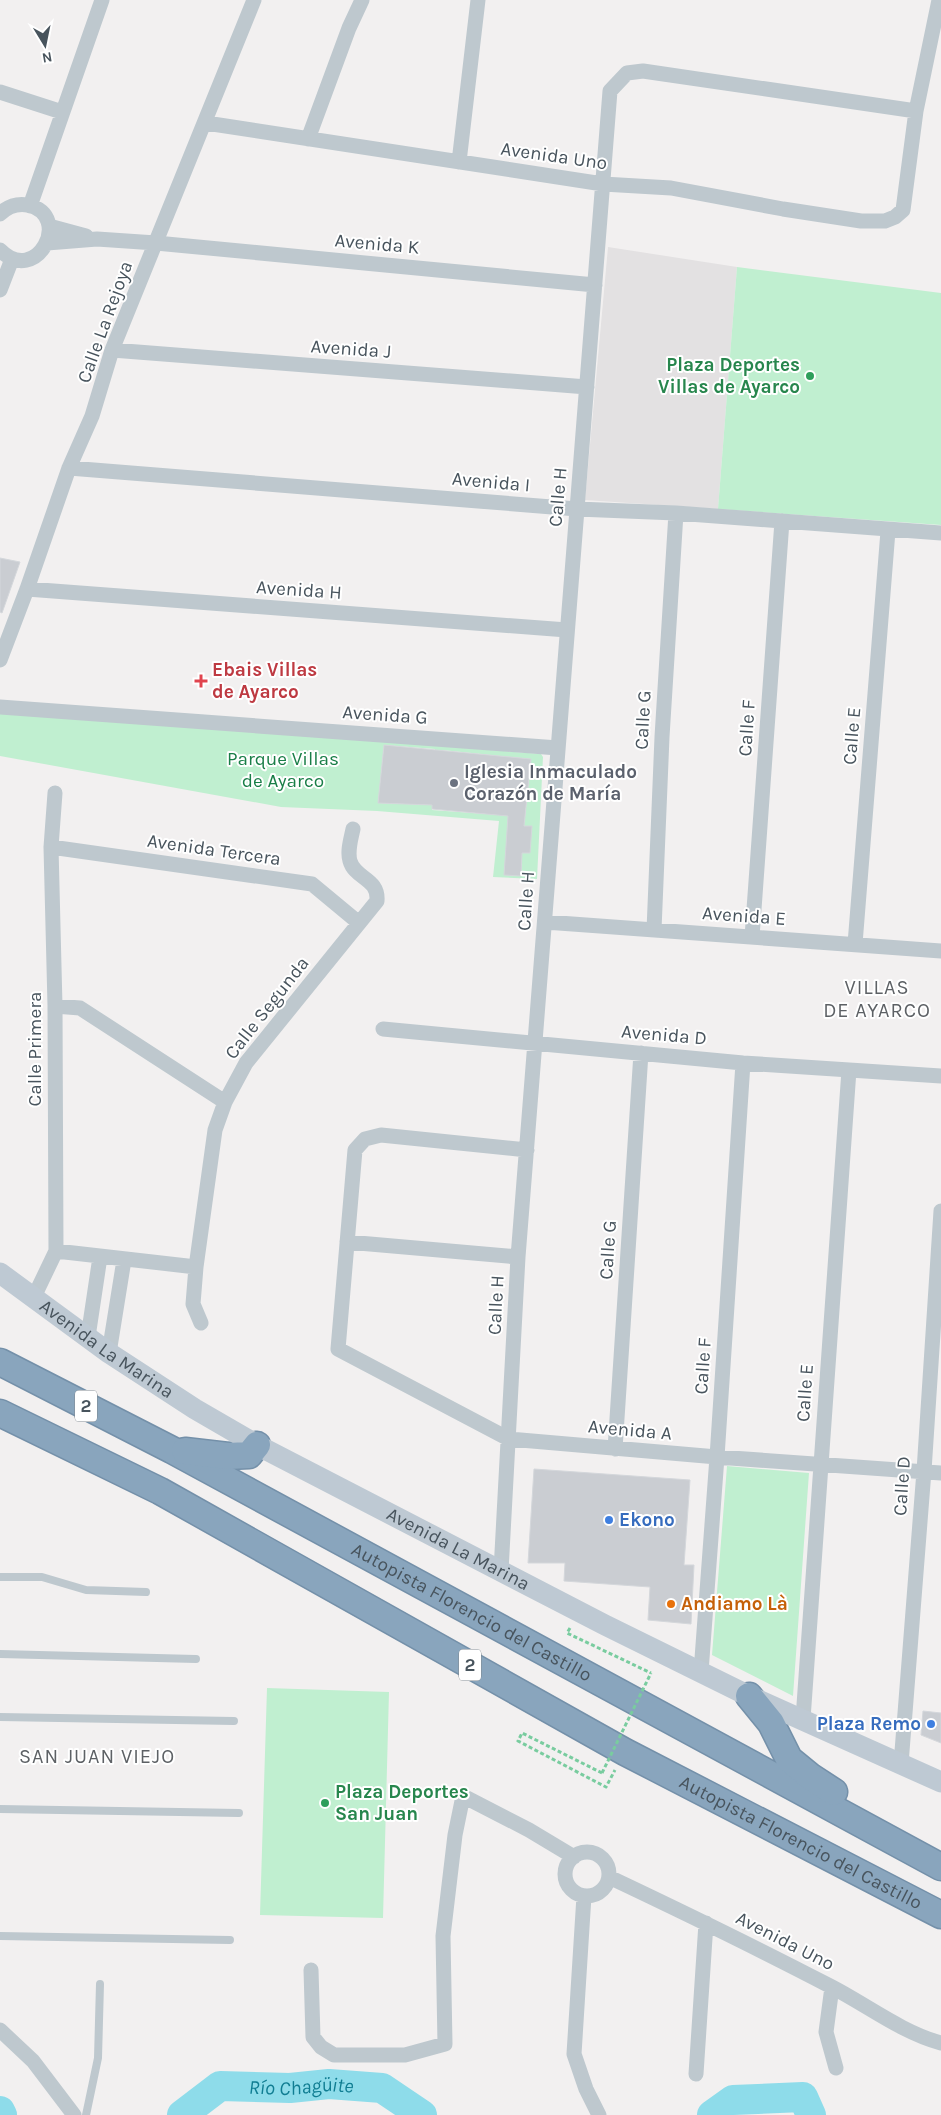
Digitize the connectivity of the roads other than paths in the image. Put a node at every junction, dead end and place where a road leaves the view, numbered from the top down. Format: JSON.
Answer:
{"nodes":[{"id":1,"x":102,"y":0,"type":"edge"},
{"id":2,"x":254,"y":0,"type":"edge"},
{"id":3,"x":362,"y":0,"type":"edge"},
{"id":4,"x":478,"y":0,"type":"edge"},
{"id":5,"x":939,"y":0,"type":"edge"},
{"id":6,"x":0,"y":92,"type":"edge"},
{"id":7,"x":916,"y":111,"type":"junction"},
{"id":8,"x":62,"y":112,"type":"junction"},
{"id":9,"x":206,"y":123,"type":"junction"},
{"id":10,"x":308,"y":139,"type":"junction"},
{"id":11,"x":459,"y":162,"type":"junction"},
{"id":12,"x":603,"y":184,"type":"junction"},
{"id":13,"x":30,"y":206,"type":"junction"},
{"id":14,"x":0,"y":214,"type":"edge"},
{"id":15,"x":49,"y":226,"type":"junction"},
{"id":16,"x":97,"y":239,"type":"junction"},
{"id":17,"x":47,"y":243,"type":"junction"},
{"id":18,"x":156,"y":243,"type":"junction"},
{"id":19,"x":6,"y":255,"type":"edge"},
{"id":20,"x":594,"y":285,"type":"junction"},
{"id":21,"x":0,"y":290,"type":"edge"},
{"id":22,"x":112,"y":350,"type":"junction"},
{"id":23,"x":587,"y":387,"type":"junction"},
{"id":24,"x":69,"y":468,"type":"junction"},
{"id":25,"x":577,"y":509,"type":"junction"},
{"id":26,"x":676,"y":513,"type":"junction"},
{"id":27,"x":782,"y":521,"type":"junction"},
{"id":28,"x":888,"y":530,"type":"junction"},
{"id":29,"x":941,"y":534,"type":"edge"},
{"id":30,"x":27,"y":589,"type":"junction"},
{"id":31,"x":568,"y":630,"type":"junction"},
{"id":32,"x":0,"y":660,"type":"edge"},
{"id":33,"x":0,"y":708,"type":"edge"},
{"id":34,"x":558,"y":748,"type":"junction"},
{"id":35,"x":55,"y":793,"type":"dead end"},
{"id":36,"x":353,"y":829,"type":"dead end"},
{"id":37,"x":51,"y":847,"type":"junction"},
{"id":38,"x":545,"y":922,"type":"junction"},
{"id":39,"x":359,"y":924,"type":"junction"},
{"id":40,"x":654,"y":930,"type":"junction"},
{"id":41,"x":752,"y":937,"type":"junction"},
{"id":42,"x":855,"y":944,"type":"junction"},
{"id":43,"x":941,"y":950,"type":"edge"},
{"id":44,"x":55,"y":1006,"type":"junction"},
{"id":45,"x":383,"y":1029,"type":"dead end"},
{"id":46,"x":535,"y":1044,"type":"junction"},
{"id":47,"x":641,"y":1053,"type":"junction"},
{"id":48,"x":743,"y":1063,"type":"junction"},
{"id":49,"x":849,"y":1070,"type":"junction"},
{"id":50,"x":941,"y":1076,"type":"edge"},
{"id":51,"x":225,"y":1102,"type":"junction"},
{"id":52,"x":527,"y":1150,"type":"junction"},
{"id":53,"x":941,"y":1211,"type":"edge"},
{"id":54,"x":347,"y":1242,"type":"junction"},
{"id":55,"x":56,"y":1251,"type":"junction"},
{"id":56,"x":100,"y":1257,"type":"junction"},
{"id":57,"x":518,"y":1257,"type":"junction"},
{"id":58,"x":124,"y":1260,"type":"junction"},
{"id":59,"x":196,"y":1267,"type":"junction"},
{"id":60,"x":0,"y":1273,"type":"edge"},
{"id":61,"x":33,"y":1299,"type":"junction"},
{"id":62,"x":201,"y":1323,"type":"dead end"},
{"id":63,"x":88,"y":1337,"type":"junction"},
{"id":64,"x":109,"y":1353,"type":"junction"},
{"id":65,"x":0,"y":1362,"type":"edge"},
{"id":66,"x":2,"y":1415,"type":"edge"},
{"id":67,"x":509,"y":1439,"type":"junction"},
{"id":68,"x":257,"y":1445,"type":"junction"},
{"id":69,"x":615,"y":1449,"type":"junction"},
{"id":70,"x":172,"y":1450,"type":"junction"},
{"id":71,"x":718,"y":1457,"type":"junction"},
{"id":72,"x":820,"y":1465,"type":"junction"},
{"id":73,"x":924,"y":1471,"type":"junction"},
{"id":74,"x":941,"y":1473,"type":"edge"},
{"id":75,"x":501,"y":1571,"type":"junction"},
{"id":76,"x":0,"y":1577,"type":"edge"},
{"id":77,"x":146,"y":1592,"type":"dead end"},
{"id":78,"x":0,"y":1654,"type":"edge"},
{"id":79,"x":196,"y":1659,"type":"dead end"},
{"id":80,"x":701,"y":1672,"type":"junction"},
{"id":81,"x":750,"y":1696,"type":"junction"},
{"id":82,"x":0,"y":1717,"type":"edge"},
{"id":83,"x":803,"y":1719,"type":"junction"},
{"id":84,"x":234,"y":1721,"type":"dead end"},
{"id":85,"x":901,"y":1764,"type":"junction"},
{"id":86,"x":941,"y":1782,"type":"edge"},
{"id":87,"x":0,"y":1809,"type":"edge"},
{"id":88,"x":239,"y":1813,"type":"dead end"},
{"id":89,"x":574,"y":1857,"type":"junction"},
{"id":90,"x":935,"y":1864,"type":"edge"},
{"id":91,"x":609,"y":1877,"type":"junction"},
{"id":92,"x":584,"y":1896,"type":"junction"},
{"id":93,"x":941,"y":1915,"type":"edge"},
{"id":94,"x":706,"y":1923,"type":"junction"},
{"id":95,"x":0,"y":1936,"type":"edge"},
{"id":96,"x":230,"y":1940,"type":"dead end"},
{"id":97,"x":311,"y":1970,"type":"dead end"},
{"id":98,"x":100,"y":1984,"type":"dead end"},
{"id":99,"x":832,"y":1987,"type":"junction"},
{"id":100,"x":0,"y":2030,"type":"edge"},
{"id":101,"x":941,"y":2043,"type":"edge"},
{"id":102,"x":836,"y":2068,"type":"dead end"},
{"id":103,"x":696,"y":2074,"type":"dead end"},
{"id":104,"x":74,"y":2115,"type":"edge"},
{"id":105,"x":86,"y":2115,"type":"edge"},
{"id":106,"x":599,"y":2115,"type":"edge"}],
"edges":[{"from":1,"to":8,"type":"street"},
{"from":2,"to":9,"type":"street","name":"Calle La Rejoya"},
{"from":3,"to":10,"type":"street"},
{"from":4,"to":11,"type":"street"},
{"from":5,"to":7,"type":"street"},
{"from":6,"to":8,"type":"street"},
{"from":7,"to":12,"type":"street","name":"Avenida Uno"},
{"from":7,"to":12,"type":"street","name":"Calle H"},
{"from":8,"to":13,"type":"street"},
{"from":9,"to":10,"type":"street","name":"Avenida Uno"},
{"from":9,"to":18,"type":"street","name":"Calle La Rejoya"},
{"from":10,"to":11,"type":"street","name":"Avenida Uno"},
{"from":11,"to":12,"type":"street","name":"Avenida Uno"},
{"from":12,"to":20,"type":"street","name":"Calle H"},
{"from":13,"to":14,"type":"street"},
{"from":13,"to":15,"type":"street"},
{"from":15,"to":16,"type":"street"},
{"from":15,"to":17,"type":"street"},
{"from":16,"to":17,"type":"street"},
{"from":16,"to":18,"type":"street","name":"Avenida K"},
{"from":17,"to":19,"type":"street"},
{"from":18,"to":20,"type":"street","name":"Avenida K"},
{"from":18,"to":22,"type":"street","name":"Calle La Rejoya"},
{"from":19,"to":21,"type":"street"},
{"from":20,"to":23,"type":"street","name":"Calle H"},
{"from":22,"to":23,"type":"street","name":"Avenida J"},
{"from":22,"to":24,"type":"street","name":"Calle La Rejoya"},
{"from":23,"to":25,"type":"street","name":"Calle H"},
{"from":24,"to":25,"type":"street","name":"Avenida I"},
{"from":24,"to":30,"type":"street","name":"Calle La Rejoya"},
{"from":25,"to":26,"type":"street","name":"Avenida I"},
{"from":25,"to":31,"type":"street","name":"Calle H"},
{"from":26,"to":27,"type":"street","name":"Avenida I"},
{"from":26,"to":40,"type":"street","name":"Calle G"},
{"from":27,"to":28,"type":"street","name":"Avenida I"},
{"from":27,"to":41,"type":"street","name":"Calle F"},
{"from":28,"to":29,"type":"street","name":"Avenida I"},
{"from":28,"to":42,"type":"street","name":"Calle E"},
{"from":30,"to":31,"type":"street","name":"Avenida H"},
{"from":30,"to":32,"type":"street","name":"Calle La Rejoya"},
{"from":31,"to":34,"type":"street","name":"Calle H"},
{"from":33,"to":34,"type":"street","name":"Avenida G"},
{"from":34,"to":38,"type":"street","name":"Calle H"},
{"from":35,"to":37,"type":"street","name":"Calle Primera"},
{"from":36,"to":39,"type":"street","name":"Calle Segunda"},
{"from":37,"to":39,"type":"street","name":"Avenida Tercera"},
{"from":37,"to":44,"type":"street","name":"Calle Primera"},
{"from":38,"to":40,"type":"street","name":"Avenida E"},
{"from":38,"to":46,"type":"street","name":"Calle H"},
{"from":39,"to":51,"type":"street","name":"Calle Segunda"},
{"from":40,"to":41,"type":"street","name":"Avenida E"},
{"from":41,"to":42,"type":"street","name":"Avenida E"},
{"from":42,"to":43,"type":"street","name":"Avenida E"},
{"from":44,"to":51,"type":"street"},
{"from":44,"to":55,"type":"street","name":"Calle Primera"},
{"from":45,"to":46,"type":"street","name":"Avenida D"},
{"from":46,"to":47,"type":"street","name":"Avenida D"},
{"from":46,"to":52,"type":"street","name":"Calle H"},
{"from":47,"to":48,"type":"street","name":"Avenida D"},
{"from":47,"to":69,"type":"street","name":"Calle G"},
{"from":48,"to":49,"type":"street","name":"Avenida D"},
{"from":48,"to":71,"type":"street","name":"Calle F"},
{"from":49,"to":50,"type":"street","name":"Avenida D"},
{"from":49,"to":72,"type":"street","name":"Calle E"},
{"from":51,"to":59,"type":"street","name":"Calle Segunda"},
{"from":52,"to":54,"type":"street"},
{"from":52,"to":57,"type":"street","name":"Calle H"},
{"from":53,"to":73,"type":"street","name":"Calle D"},
{"from":54,"to":57,"type":"street"},
{"from":54,"to":67,"type":"street","name":"Avenida A"},
{"from":55,"to":56,"type":"street"},
{"from":55,"to":61,"type":"street","name":"Calle Primera"},
{"from":56,"to":58,"type":"street"},
{"from":56,"to":63,"type":"street"},
{"from":57,"to":67,"type":"street","name":"Calle H"},
{"from":58,"to":59,"type":"street"},
{"from":58,"to":64,"type":"street"},
{"from":59,"to":62,"type":"street","name":"Calle Segunda"},
{"from":60,"to":61,"type":"street","name":"Avenida La Marina"},
{"from":61,"to":63,"type":"street","name":"Avenida La Marina"},
{"from":63,"to":64,"type":"street","name":"Avenida La Marina"},
{"from":64,"to":68,"type":"street","name":"Avenida La Marina"},
{"from":65,"to":70,"type":"highway","name":"Autopista Florencio del Castillo","number":"2"},
{"from":66,"to":93,"type":"highway","name":"Autopista Florencio del Castillo","number":"2"},
{"from":67,"to":69,"type":"street","name":"Avenida A"},
{"from":67,"to":75,"type":"street","name":"Calle H"},
{"from":68,"to":70,"type":"highway"},
{"from":68,"to":75,"type":"street","name":"Avenida La Marina"},
{"from":69,"to":71,"type":"street","name":"Avenida A"},
{"from":70,"to":90,"type":"highway","name":"Autopista Florencio del Castillo","number":"2"},
{"from":71,"to":72,"type":"street","name":"Avenida A"},
{"from":71,"to":80,"type":"street","name":"Calle F"},
{"from":72,"to":73,"type":"street","name":"Avenida A"},
{"from":72,"to":83,"type":"street","name":"Calle E"},
{"from":73,"to":74,"type":"street","name":"Avenida A"},
{"from":73,"to":85,"type":"street","name":"Calle D"},
{"from":75,"to":80,"type":"street","name":"Avenida La Marina"},
{"from":76,"to":77,"type":"lane"},
{"from":78,"to":79,"type":"lane"},
{"from":80,"to":81,"type":"street","name":"Avenida La Marina"},
{"from":81,"to":83,"type":"street","name":"Avenida La Marina"},
{"from":81,"to":90,"type":"highway"},
{"from":82,"to":84,"type":"lane"},
{"from":83,"to":85,"type":"street","name":"Avenida La Marina"},
{"from":85,"to":86,"type":"street","name":"Avenida La Marina"},
{"from":87,"to":88,"type":"lane"},
{"from":89,"to":91,"type":"street"},
{"from":89,"to":92,"type":"street"},
{"from":89,"to":97,"type":"street"},
{"from":91,"to":92,"type":"street"},
{"from":91,"to":94,"type":"street","name":"Avenida Uno"},
{"from":92,"to":106,"type":"street"},
{"from":94,"to":99,"type":"street","name":"Avenida Uno"},
{"from":94,"to":103,"type":"street"},
{"from":95,"to":96,"type":"lane"},
{"from":98,"to":105,"type":"lane"},
{"from":99,"to":101,"type":"street","name":"Avenida Uno"},
{"from":99,"to":102,"type":"street"},
{"from":100,"to":104,"type":"street"}]}
